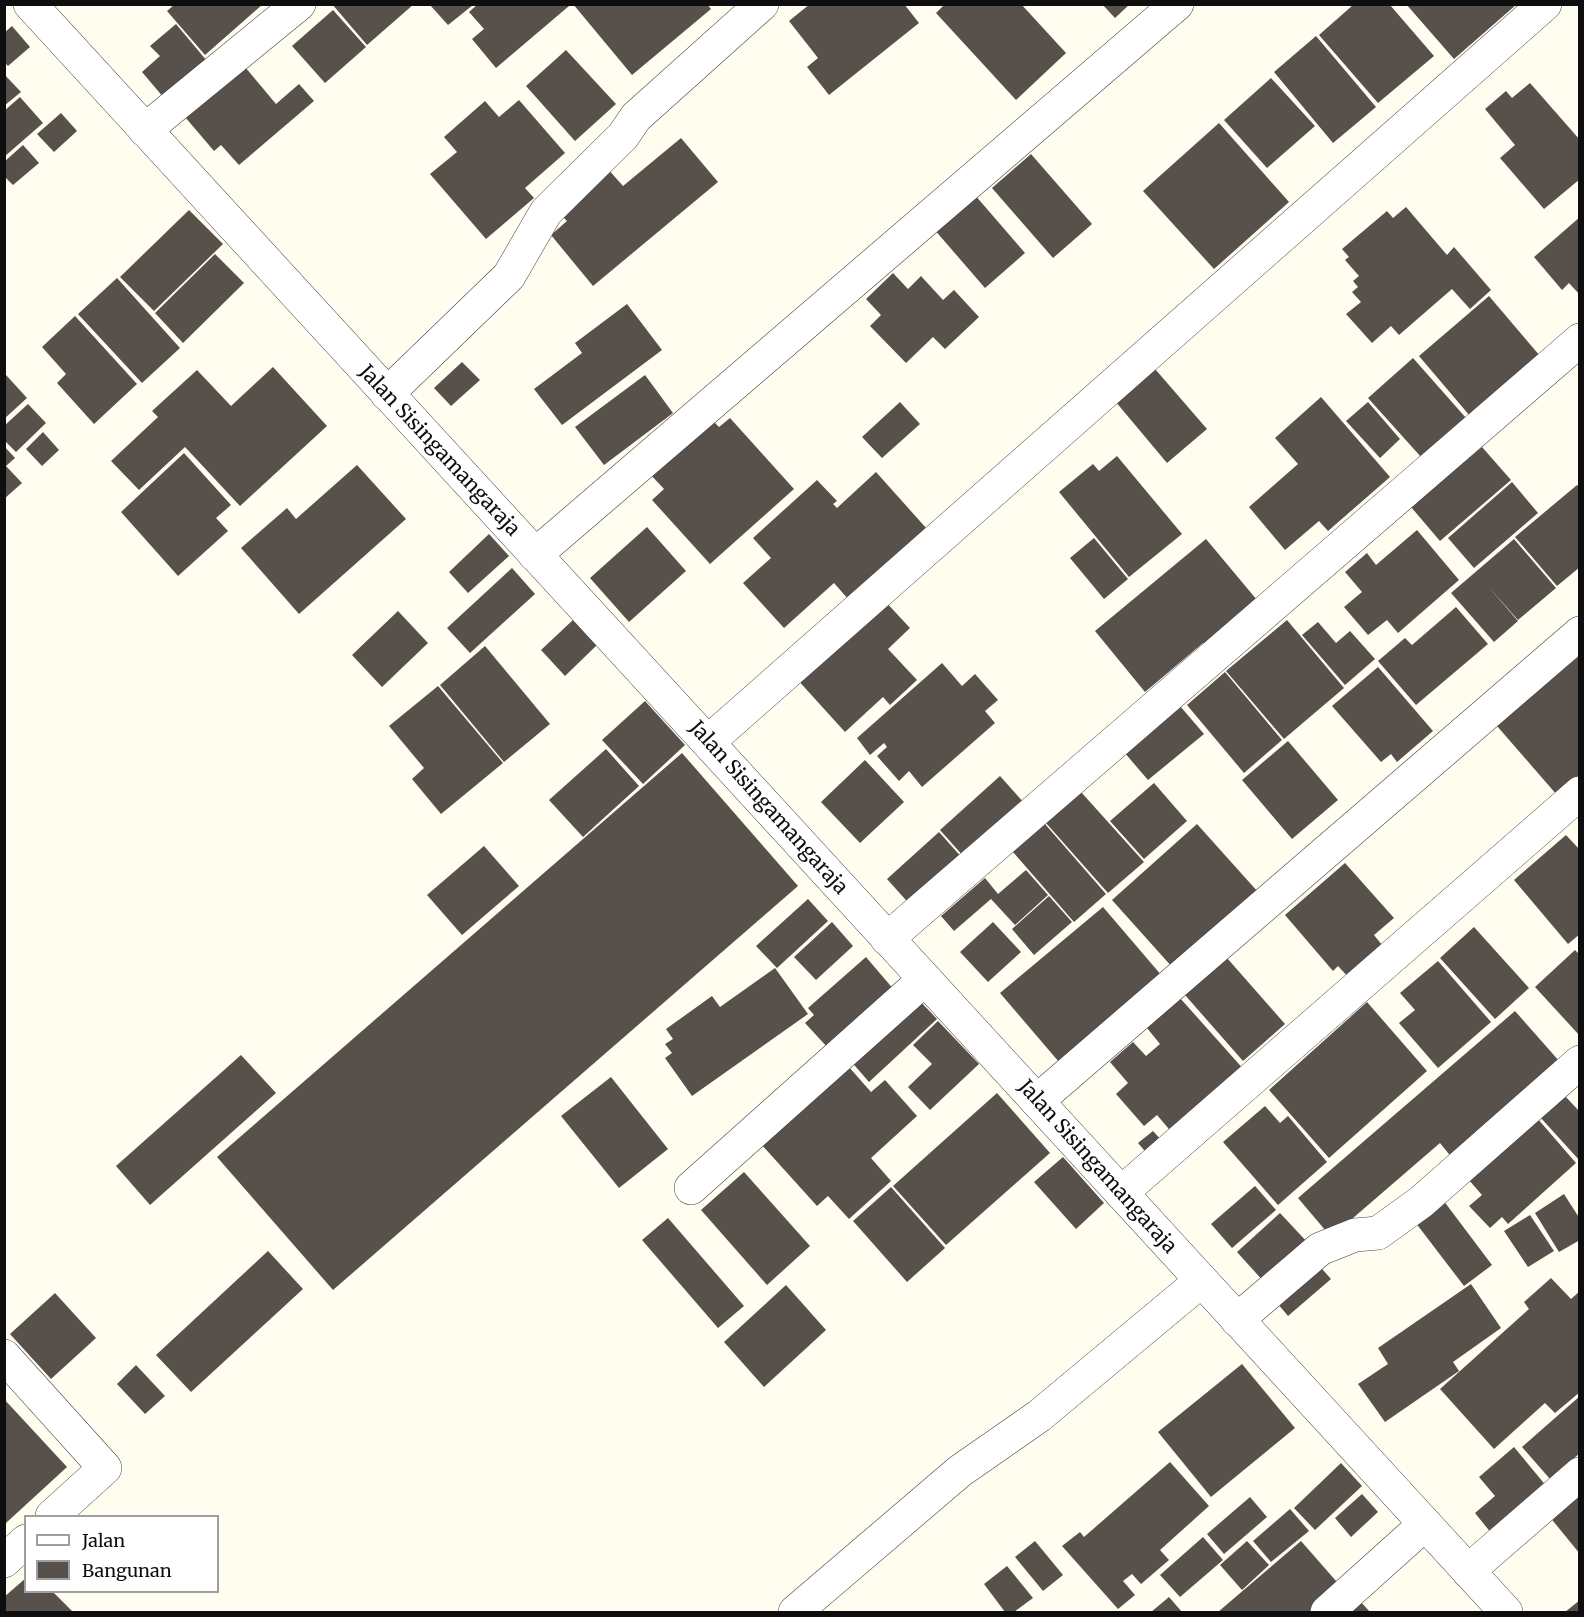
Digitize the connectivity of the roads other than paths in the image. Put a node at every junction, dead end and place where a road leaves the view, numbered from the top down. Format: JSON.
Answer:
{"nodes":[{"id":1,"x":30,"y":4,"type":"edge"},
{"id":2,"x":299,"y":4,"type":"edge"},
{"id":3,"x":762,"y":4,"type":"edge"},
{"id":4,"x":1177,"y":4,"type":"edge"},
{"id":5,"x":1545,"y":4,"type":"edge"},
{"id":6,"x":145,"y":130,"type":"junction"},
{"id":7,"x":1580,"y":340,"type":"edge"},
{"id":8,"x":387,"y":394,"type":"junction"},
{"id":9,"x":536,"y":555,"type":"junction"},
{"id":10,"x":1580,"y":633,"type":"edge"},
{"id":11,"x":708,"y":742,"type":"junction"},
{"id":12,"x":1580,"y":793,"type":"edge"},
{"id":13,"x":887,"y":939,"type":"junction"},
{"id":14,"x":925,"y":979,"type":"junction"},
{"id":15,"x":1580,"y":1062,"type":"edge"},
{"id":16,"x":1037,"y":1101,"type":"junction"},
{"id":17,"x":691,"y":1188,"type":"dead end"},
{"id":18,"x":1121,"y":1193,"type":"junction"},
{"id":19,"x":1202,"y":1281,"type":"junction"},
{"id":20,"x":1238,"y":1320,"type":"junction"},
{"id":21,"x":4,"y":1356,"type":"edge"},
{"id":22,"x":1580,"y":1474,"type":"edge"},
{"id":23,"x":53,"y":1515,"type":"edge"},
{"id":24,"x":1425,"y":1524,"type":"junction"},
{"id":25,"x":24,"y":1543,"type":"edge"},
{"id":26,"x":4,"y":1561,"type":"edge"},
{"id":27,"x":1468,"y":1571,"type":"junction"},
{"id":28,"x":795,"y":1612,"type":"edge"},
{"id":29,"x":1327,"y":1612,"type":"edge"},
{"id":30,"x":1506,"y":1612,"type":"edge"}],
"edges":[{"from":1,"to":6,"type":"street","name":"Jalan Sisingamangaraja"},
{"from":2,"to":6,"type":"street"},
{"from":3,"to":8,"type":"street"},
{"from":4,"to":9,"type":"street"},
{"from":5,"to":11,"type":"street"},
{"from":6,"to":8,"type":"street","name":"Jalan Sisingamangaraja"},
{"from":7,"to":13,"type":"street"},
{"from":8,"to":9,"type":"street","name":"Jalan Sisingamangaraja"},
{"from":9,"to":11,"type":"street","name":"Jalan Sisingamangaraja"},
{"from":10,"to":16,"type":"street"},
{"from":11,"to":13,"type":"street","name":"Jalan Sisingamangaraja"},
{"from":12,"to":18,"type":"street"},
{"from":13,"to":14,"type":"street","name":"Jalan Sisingamangaraja"},
{"from":14,"to":16,"type":"street","name":"Jalan Sisingamangaraja"},
{"from":14,"to":17,"type":"street"},
{"from":15,"to":20,"type":"street"},
{"from":16,"to":18,"type":"street","name":"Jalan Sisingamangaraja"},
{"from":18,"to":19,"type":"street","name":"Jalan Sisingamangaraja"},
{"from":19,"to":20,"type":"street","name":"Jalan Sisingamangaraja"},
{"from":19,"to":28,"type":"street"},
{"from":20,"to":24,"type":"street","name":"Jalan Sisingamangaraja"},
{"from":21,"to":23,"type":"street"},
{"from":22,"to":27,"type":"street"},
{"from":24,"to":27,"type":"street","name":"Jalan Sisingamangaraja"},
{"from":24,"to":29,"type":"street"},
{"from":25,"to":26,"type":"street"},
{"from":27,"to":30,"type":"street","name":"Jalan Sisingamangaraja"}]}
